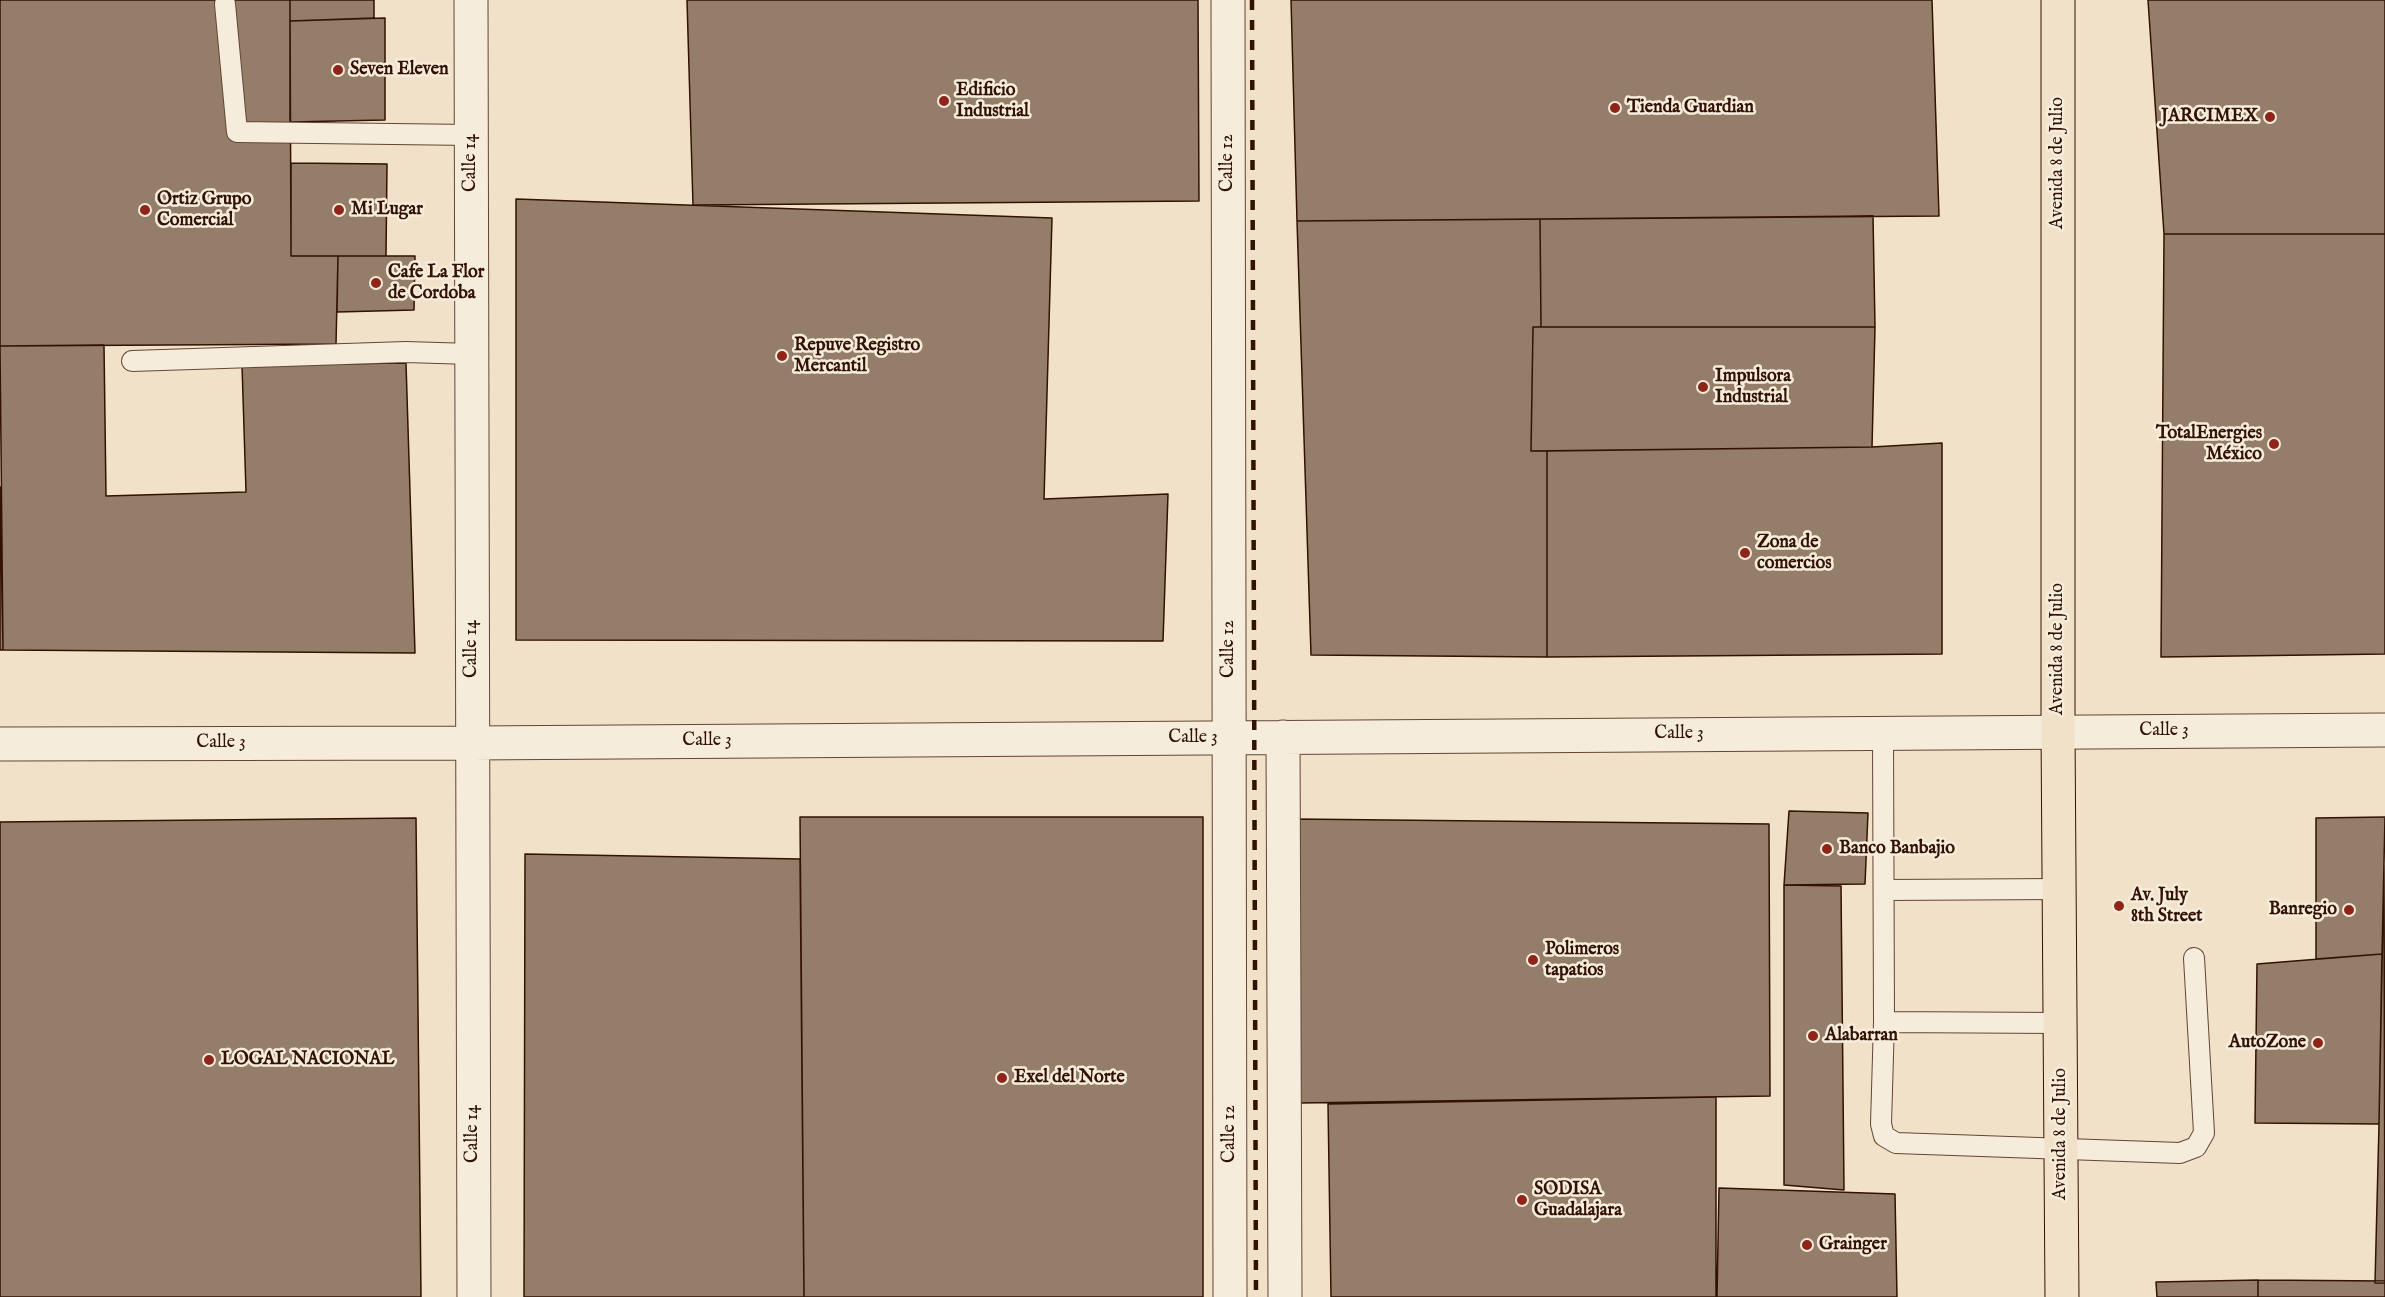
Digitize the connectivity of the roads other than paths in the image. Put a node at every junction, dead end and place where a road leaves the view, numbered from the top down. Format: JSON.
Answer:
{"nodes":[{"id":1,"x":471,"y":0,"type":"edge"},
{"id":2,"x":1228,"y":0,"type":"edge"},
{"id":3,"x":2058,"y":0,"type":"edge"},
{"id":4,"x":225,"y":4,"type":"dead end"},
{"id":5,"x":471,"y":135,"type":"junction"},
{"id":6,"x":471,"y":354,"type":"junction"},
{"id":7,"x":132,"y":361,"type":"dead end"},
{"id":8,"x":2385,"y":730,"type":"edge"},
{"id":9,"x":2058,"y":731,"type":"junction"},
{"id":10,"x":1883,"y":732,"type":"junction"},
{"id":11,"x":1283,"y":737,"type":"junction"},
{"id":12,"x":1229,"y":738,"type":"junction"},
{"id":13,"x":472,"y":743,"type":"junction"},
{"id":14,"x":0,"y":744,"type":"edge"},
{"id":15,"x":2059,"y":889,"type":"junction"},
{"id":16,"x":1884,"y":890,"type":"junction"},
{"id":17,"x":2194,"y":958,"type":"dead end"},
{"id":18,"x":1884,"y":1022,"type":"junction"},
{"id":19,"x":2060,"y":1023,"type":"junction"},
{"id":20,"x":2061,"y":1148,"type":"junction"},
{"id":21,"x":474,"y":1297,"type":"edge"},
{"id":22,"x":1230,"y":1297,"type":"edge"},
{"id":23,"x":1285,"y":1297,"type":"edge"},
{"id":24,"x":2062,"y":1297,"type":"edge"}],
"edges":[{"from":1,"to":5,"type":"street","name":"Calle 14"},
{"from":2,"to":12,"type":"street","name":"Calle 12"},
{"from":3,"to":9,"type":"main road","name":"Avenida 8 de Julio"},
{"from":4,"to":5,"type":"lane"},
{"from":5,"to":6,"type":"street","name":"Calle 14"},
{"from":6,"to":7,"type":"lane"},
{"from":6,"to":13,"type":"street","name":"Calle 14"},
{"from":8,"to":9,"type":"street","name":"Calle 3"},
{"from":9,"to":10,"type":"street","name":"Calle 3"},
{"from":9,"to":15,"type":"main road","name":"Avenida 8 de Julio"},
{"from":10,"to":11,"type":"street","name":"Calle 3"},
{"from":10,"to":16,"type":"lane"},
{"from":11,"to":12,"type":"street","name":"Calle 3"},
{"from":11,"to":23,"type":"street"},
{"from":12,"to":13,"type":"street","name":"Calle 3"},
{"from":12,"to":22,"type":"street","name":"Calle 12"},
{"from":13,"to":14,"type":"street","name":"Calle 3"},
{"from":13,"to":21,"type":"street","name":"Calle 14"},
{"from":15,"to":16,"type":"lane"},
{"from":15,"to":19,"type":"main road","name":"Avenida 8 de Julio"},
{"from":16,"to":18,"type":"lane"},
{"from":17,"to":20,"type":"lane"},
{"from":18,"to":19,"type":"lane"},
{"from":18,"to":20,"type":"lane"},
{"from":19,"to":20,"type":"main road","name":"Avenida 8 de Julio"},
{"from":20,"to":24,"type":"main road","name":"Avenida 8 de Julio"}]}
